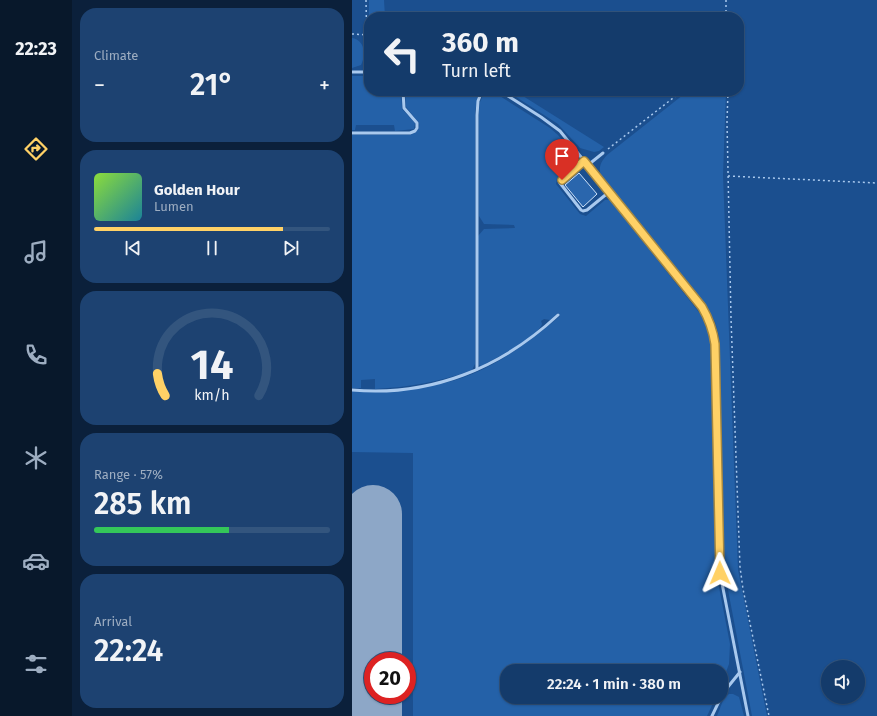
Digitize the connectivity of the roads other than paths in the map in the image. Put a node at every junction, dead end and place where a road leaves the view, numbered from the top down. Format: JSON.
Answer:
{"nodes":[{"id":1,"x":352,"y":72,"type":"edge"},
{"id":2,"x":364,"y":72,"type":"edge"},
{"id":3,"x":403,"y":96,"type":"edge"},
{"id":4,"x":480,"y":96,"type":"edge"},
{"id":5,"x":508,"y":96,"type":"edge"},
{"id":6,"x":352,"y":133,"type":"edge"},
{"id":7,"x":603,"y":153,"type":"road end"},
{"id":8,"x":584,"y":161,"type":"junction"},
{"id":9,"x":588,"y":165,"type":"junction"},
{"id":10,"x":609,"y":192,"type":"junction"},
{"id":11,"x":558,"y":315,"type":"dead end"},
{"id":12,"x":477,"y":370,"type":"junction"},
{"id":13,"x":352,"y":390,"type":"edge"},
{"id":14,"x":740,"y":672,"type":"junction"},
{"id":15,"x":712,"y":716,"type":"edge"},
{"id":16,"x":748,"y":716,"type":"edge"}],
"edges":[{"from":1,"to":2,"type":"lane"},
{"from":3,"to":6,"type":"lane"},
{"from":4,"to":12,"type":"lane"},
{"from":5,"to":8,"type":"lane"},
{"from":7,"to":9,"type":"lane"},
{"from":8,"to":9,"type":"lane"},
{"from":8,"to":10,"type":"lane"},
{"from":9,"to":10,"type":"lane"},
{"from":10,"to":14,"type":"lane"},
{"from":11,"to":12,"type":"lane"},
{"from":12,"to":13,"type":"lane"},
{"from":14,"to":15,"type":"lane"},
{"from":14,"to":16,"type":"lane"}]}
